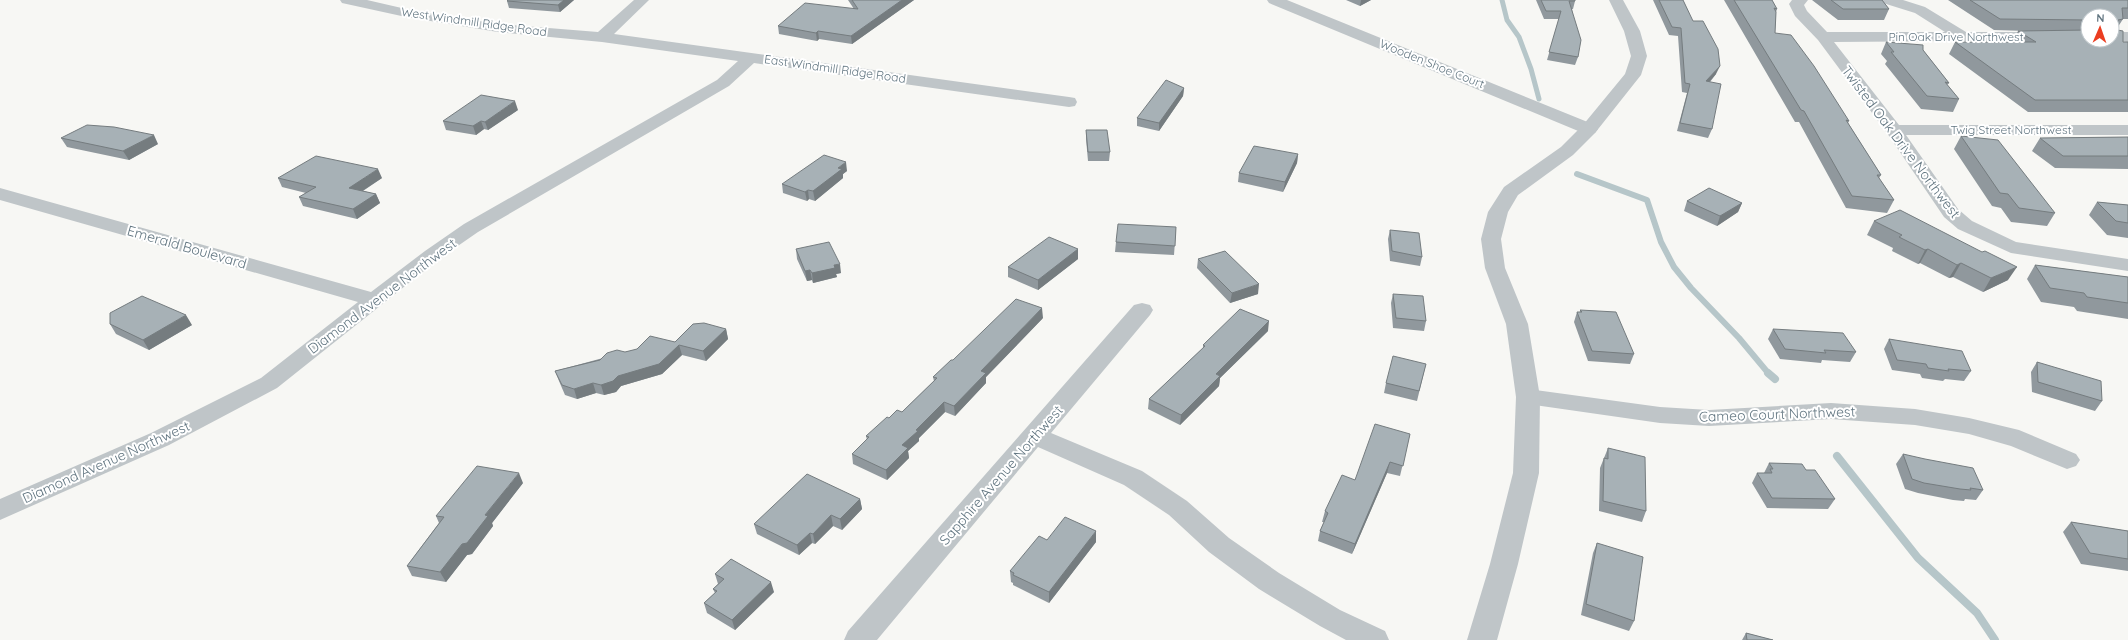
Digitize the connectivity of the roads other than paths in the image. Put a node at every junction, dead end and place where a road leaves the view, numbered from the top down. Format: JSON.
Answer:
{"nodes":[{"id":1,"x":347,"y":0,"type":"edge"},
{"id":2,"x":642,"y":0,"type":"edge"},
{"id":3,"x":1274,"y":0,"type":"edge"},
{"id":4,"x":1616,"y":0,"type":"edge"},
{"id":5,"x":1801,"y":0,"type":"edge"},
{"id":6,"x":1888,"y":0,"type":"edge"},
{"id":7,"x":602,"y":37,"type":"junction"},
{"id":8,"x":1823,"y":37,"type":"junction"},
{"id":9,"x":1963,"y":37,"type":"junction"},
{"id":10,"x":2080,"y":37,"type":"edge"},
{"id":11,"x":751,"y":57,"type":"junction"},
{"id":12,"x":1069,"y":102,"type":"dead end"},
{"id":13,"x":1589,"y":129,"type":"junction"},
{"id":14,"x":1894,"y":130,"type":"junction"},
{"id":15,"x":2128,"y":130,"type":"edge"},
{"id":16,"x":0,"y":194,"type":"edge"},
{"id":17,"x":2128,"y":265,"type":"edge"},
{"id":18,"x":375,"y":300,"type":"junction"},
{"id":19,"x":1142,"y":310,"type":"dead end"},
{"id":20,"x":1528,"y":397,"type":"junction"},
{"id":21,"x":1035,"y":436,"type":"junction"},
{"id":22,"x":2067,"y":460,"type":"dead end"},
{"id":23,"x":0,"y":510,"type":"edge"},
{"id":24,"x":859,"y":640,"type":"edge"},
{"id":25,"x":1374,"y":640,"type":"edge"},
{"id":26,"x":1482,"y":640,"type":"edge"}],
"edges":[{"from":1,"to":7,"type":"street","name":"West Windmill Ridge Road"},
{"from":2,"to":7,"type":"street"},
{"from":3,"to":13,"type":"street","name":"Wooden Shoe Court"},
{"from":4,"to":13,"type":"street"},
{"from":5,"to":8,"type":"street","name":"Twisted Oak Drive Northwest"},
{"from":6,"to":9,"type":"street"},
{"from":7,"to":11,"type":"street","name":"East Windmill Ridge Road"},
{"from":8,"to":9,"type":"street","name":"Pin Oak Drive Northwest"},
{"from":8,"to":14,"type":"street","name":"Twisted Oak Drive Northwest"},
{"from":9,"to":10,"type":"street","name":"Pin Oak Drive Northwest"},
{"from":11,"to":12,"type":"street","name":"East Windmill Ridge Road"},
{"from":11,"to":18,"type":"street","name":"Diamond Avenue Northwest"},
{"from":13,"to":20,"type":"street"},
{"from":14,"to":15,"type":"street","name":"Twig Street Northwest"},
{"from":14,"to":17,"type":"street","name":"Twisted Oak Drive Northwest"},
{"from":16,"to":18,"type":"street","name":"Emerald Boulevard"},
{"from":18,"to":23,"type":"street","name":"Diamond Avenue Northwest"},
{"from":19,"to":21,"type":"street","name":"Sapphire Avenue Northwest"},
{"from":20,"to":22,"type":"street","name":"Cameo Court Northwest"},
{"from":20,"to":26,"type":"street"},
{"from":21,"to":24,"type":"street","name":"Sapphire Avenue Northwest"},
{"from":21,"to":25,"type":"street"}]}
